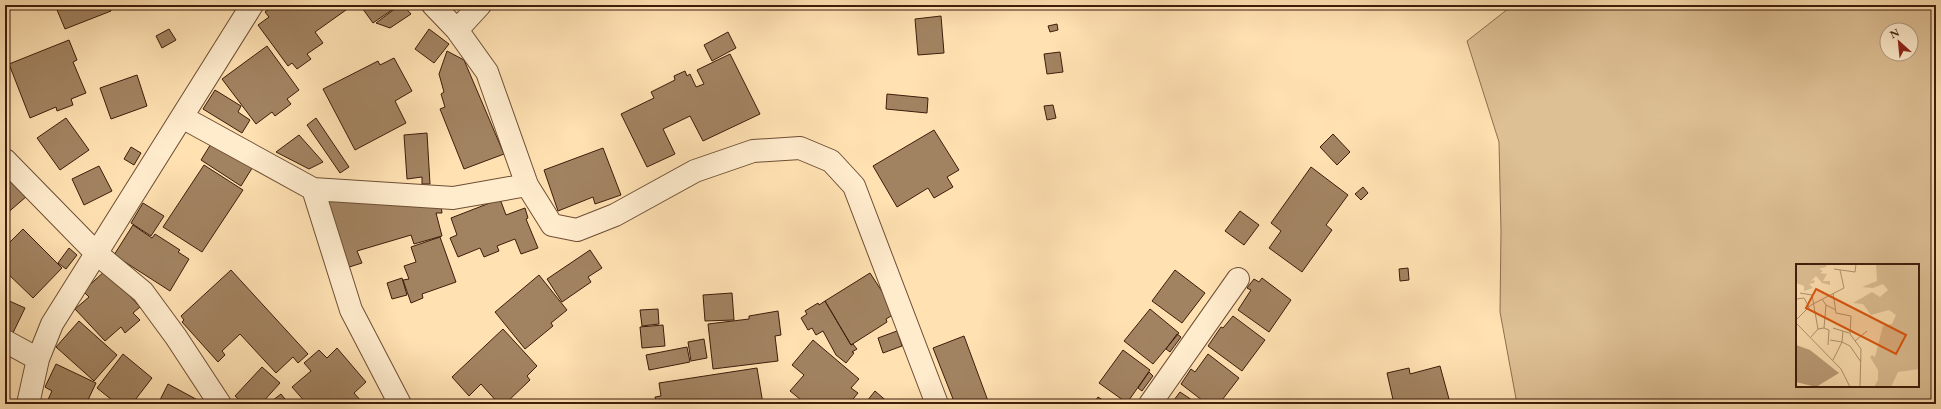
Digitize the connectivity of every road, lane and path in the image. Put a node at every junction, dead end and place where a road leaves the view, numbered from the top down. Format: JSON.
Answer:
{"nodes":[{"id":1,"x":252,"y":5,"type":"edge"},
{"id":2,"x":433,"y":5,"type":"edge"},
{"id":3,"x":480,"y":5,"type":"edge"},
{"id":4,"x":457,"y":30,"type":"junction"},
{"id":5,"x":182,"y":116,"type":"junction"},
{"id":6,"x":5,"y":160,"type":"edge"},
{"id":7,"x":527,"y":185,"type":"junction"},
{"id":8,"x":313,"y":189,"type":"junction"},
{"id":9,"x":96,"y":253,"type":"junction"},
{"id":10,"x":1238,"y":279,"type":"dead end"},
{"id":11,"x":5,"y":341,"type":"edge"},
{"id":12,"x":38,"y":359,"type":"junction"},
{"id":13,"x":28,"y":404,"type":"edge"},
{"id":14,"x":220,"y":404,"type":"edge"},
{"id":15,"x":400,"y":404,"type":"edge"},
{"id":16,"x":937,"y":404,"type":"edge"},
{"id":17,"x":1150,"y":404,"type":"edge"}],
"edges":[{"from":1,"to":5,"type":"street"},
{"from":2,"to":4,"type":"street"},
{"from":3,"to":4,"type":"street"},
{"from":4,"to":7,"type":"street"},
{"from":5,"to":8,"type":"street"},
{"from":5,"to":9,"type":"street"},
{"from":6,"to":9,"type":"street"},
{"from":7,"to":8,"type":"street"},
{"from":7,"to":16,"type":"street"},
{"from":8,"to":15,"type":"street"},
{"from":9,"to":12,"type":"street"},
{"from":9,"to":14,"type":"street"},
{"from":10,"to":17,"type":"street"},
{"from":11,"to":12,"type":"street"},
{"from":12,"to":13,"type":"street"}]}
